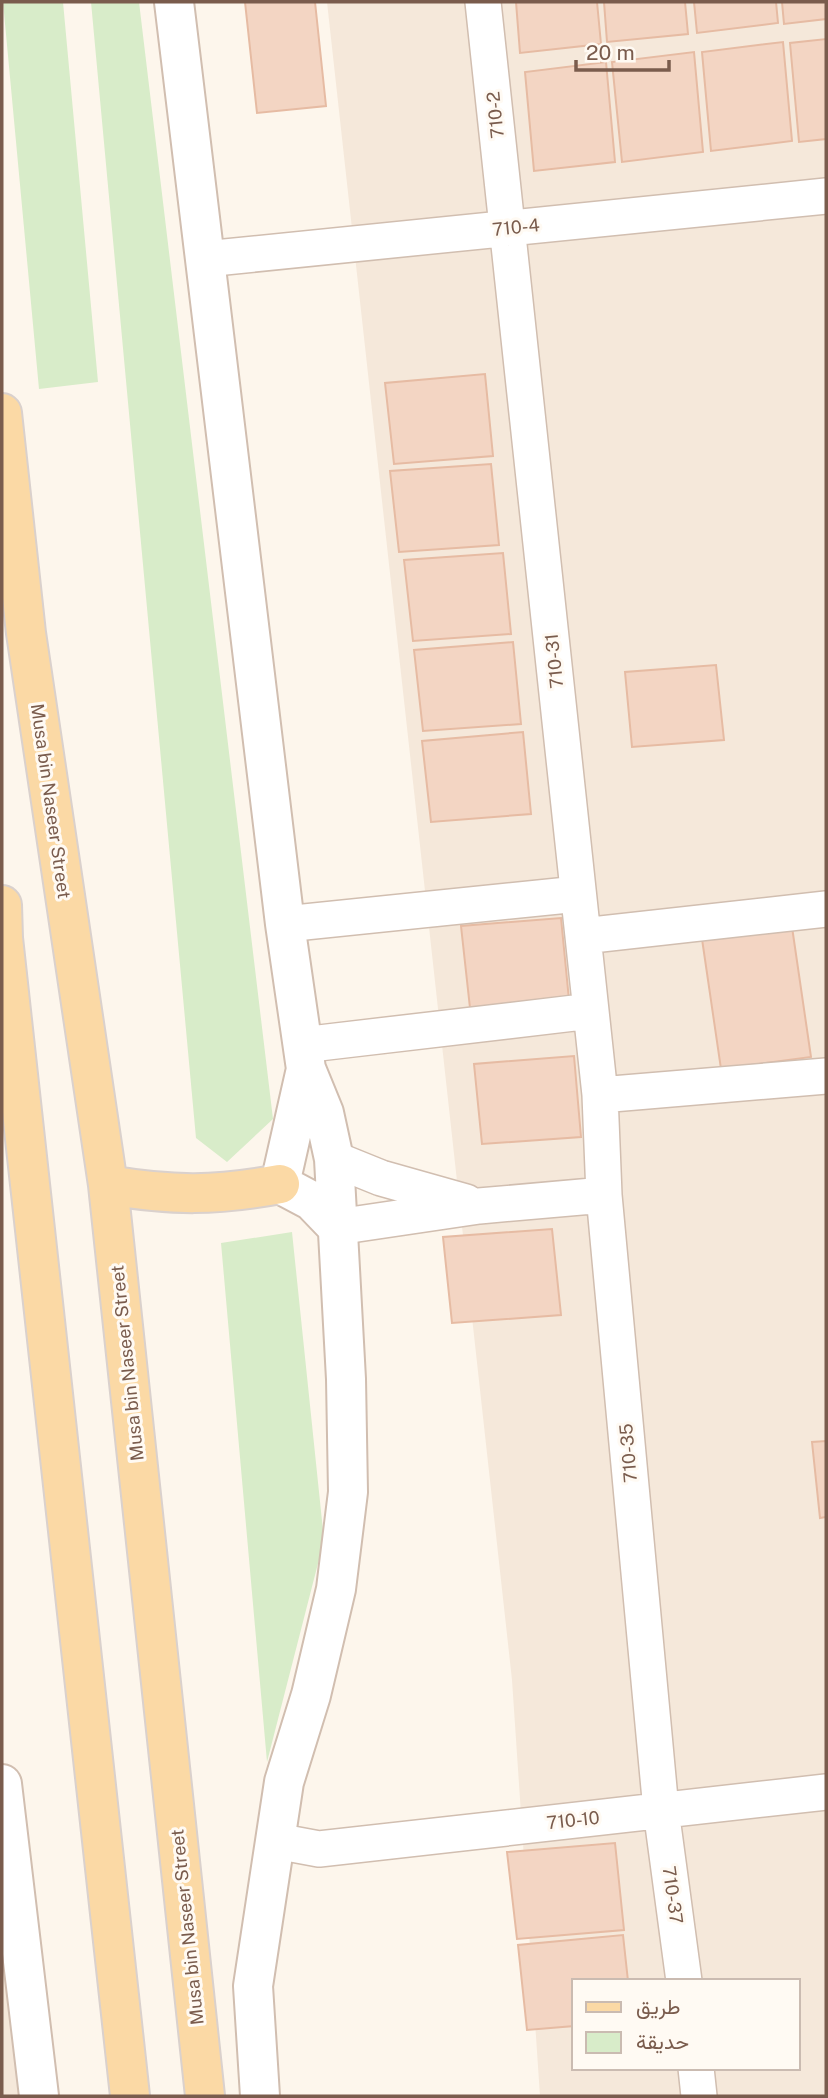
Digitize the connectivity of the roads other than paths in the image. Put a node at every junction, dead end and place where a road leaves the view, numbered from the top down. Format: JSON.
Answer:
{"nodes":[{"id":1,"x":174,"y":2,"type":"edge"},
{"id":2,"x":483,"y":2,"type":"edge"},
{"id":3,"x":826,"y":196,"type":"edge"},
{"id":4,"x":507,"y":228,"type":"junction"},
{"id":5,"x":205,"y":258,"type":"junction"},
{"id":6,"x":2,"y":413,"type":"edge"},
{"id":7,"x":578,"y":894,"type":"junction"},
{"id":8,"x":826,"y":909,"type":"edge"},
{"id":9,"x":285,"y":924,"type":"junction"},
{"id":10,"x":2,"y":926,"type":"edge"},
{"id":11,"x":583,"y":936,"type":"junction"},
{"id":12,"x":591,"y":1011,"type":"junction"},
{"id":13,"x":304,"y":1057,"type":"junction"},
{"id":14,"x":826,"y":1076,"type":"edge"},
{"id":15,"x":600,"y":1095,"type":"junction"},
{"id":16,"x":334,"y":1159,"type":"junction"},
{"id":17,"x":280,"y":1184,"type":"junction"},
{"id":18,"x":108,"y":1185,"type":"junction"},
{"id":19,"x":604,"y":1195,"type":"junction"},
{"id":20,"x":480,"y":1206,"type":"junction"},
{"id":21,"x":337,"y":1227,"type":"junction"},
{"id":22,"x":2,"y":1784,"type":"edge"},
{"id":23,"x":826,"y":1792,"type":"edge"},
{"id":24,"x":662,"y":1810,"type":"junction"},
{"id":25,"x":276,"y":1841,"type":"junction"},
{"id":26,"x":684,"y":1979,"type":"edge"},
{"id":27,"x":696,"y":2070,"type":"edge"},
{"id":28,"x":39,"y":2096,"type":"edge"},
{"id":29,"x":130,"y":2096,"type":"edge"},
{"id":30,"x":205,"y":2096,"type":"edge"},
{"id":31,"x":260,"y":2096,"type":"edge"},
{"id":32,"x":699,"y":2096,"type":"edge"}],
"edges":[{"from":1,"to":5,"type":"street"},
{"from":2,"to":4,"type":"street","name":"710-2"},
{"from":3,"to":4,"type":"street","name":"710-4"},
{"from":4,"to":5,"type":"street","name":"710-4"},
{"from":4,"to":7,"type":"street","name":"710-31"},
{"from":5,"to":9,"type":"street"},
{"from":6,"to":18,"type":"main road","name":"Musa bin Naseer Street"},
{"from":7,"to":9,"type":"street"},
{"from":7,"to":11,"type":"street","name":"710-31"},
{"from":8,"to":11,"type":"street"},
{"from":9,"to":13,"type":"street"},
{"from":10,"to":29,"type":"main road"},
{"from":11,"to":12,"type":"street","name":"710-31"},
{"from":12,"to":13,"type":"street"},
{"from":12,"to":15,"type":"street","name":"710-31"},
{"from":13,"to":16,"type":"street"},
{"from":13,"to":17,"type":"street"},
{"from":14,"to":15,"type":"street"},
{"from":15,"to":19,"type":"street","name":"710-35"},
{"from":16,"to":20,"type":"street"},
{"from":16,"to":21,"type":"street"},
{"from":17,"to":18,"type":"main road"},
{"from":17,"to":21,"type":"street"},
{"from":18,"to":30,"type":"main road","name":"Musa bin Naseer Street"},
{"from":19,"to":20,"type":"street"},
{"from":19,"to":24,"type":"street","name":"710-35"},
{"from":20,"to":21,"type":"street"},
{"from":21,"to":25,"type":"street"},
{"from":22,"to":28,"type":"street"},
{"from":23,"to":24,"type":"street","name":"710-10"},
{"from":24,"to":25,"type":"street","name":"710-10"},
{"from":24,"to":26,"type":"street","name":"710-37"},
{"from":25,"to":31,"type":"street"},
{"from":27,"to":32,"type":"street"}]}
